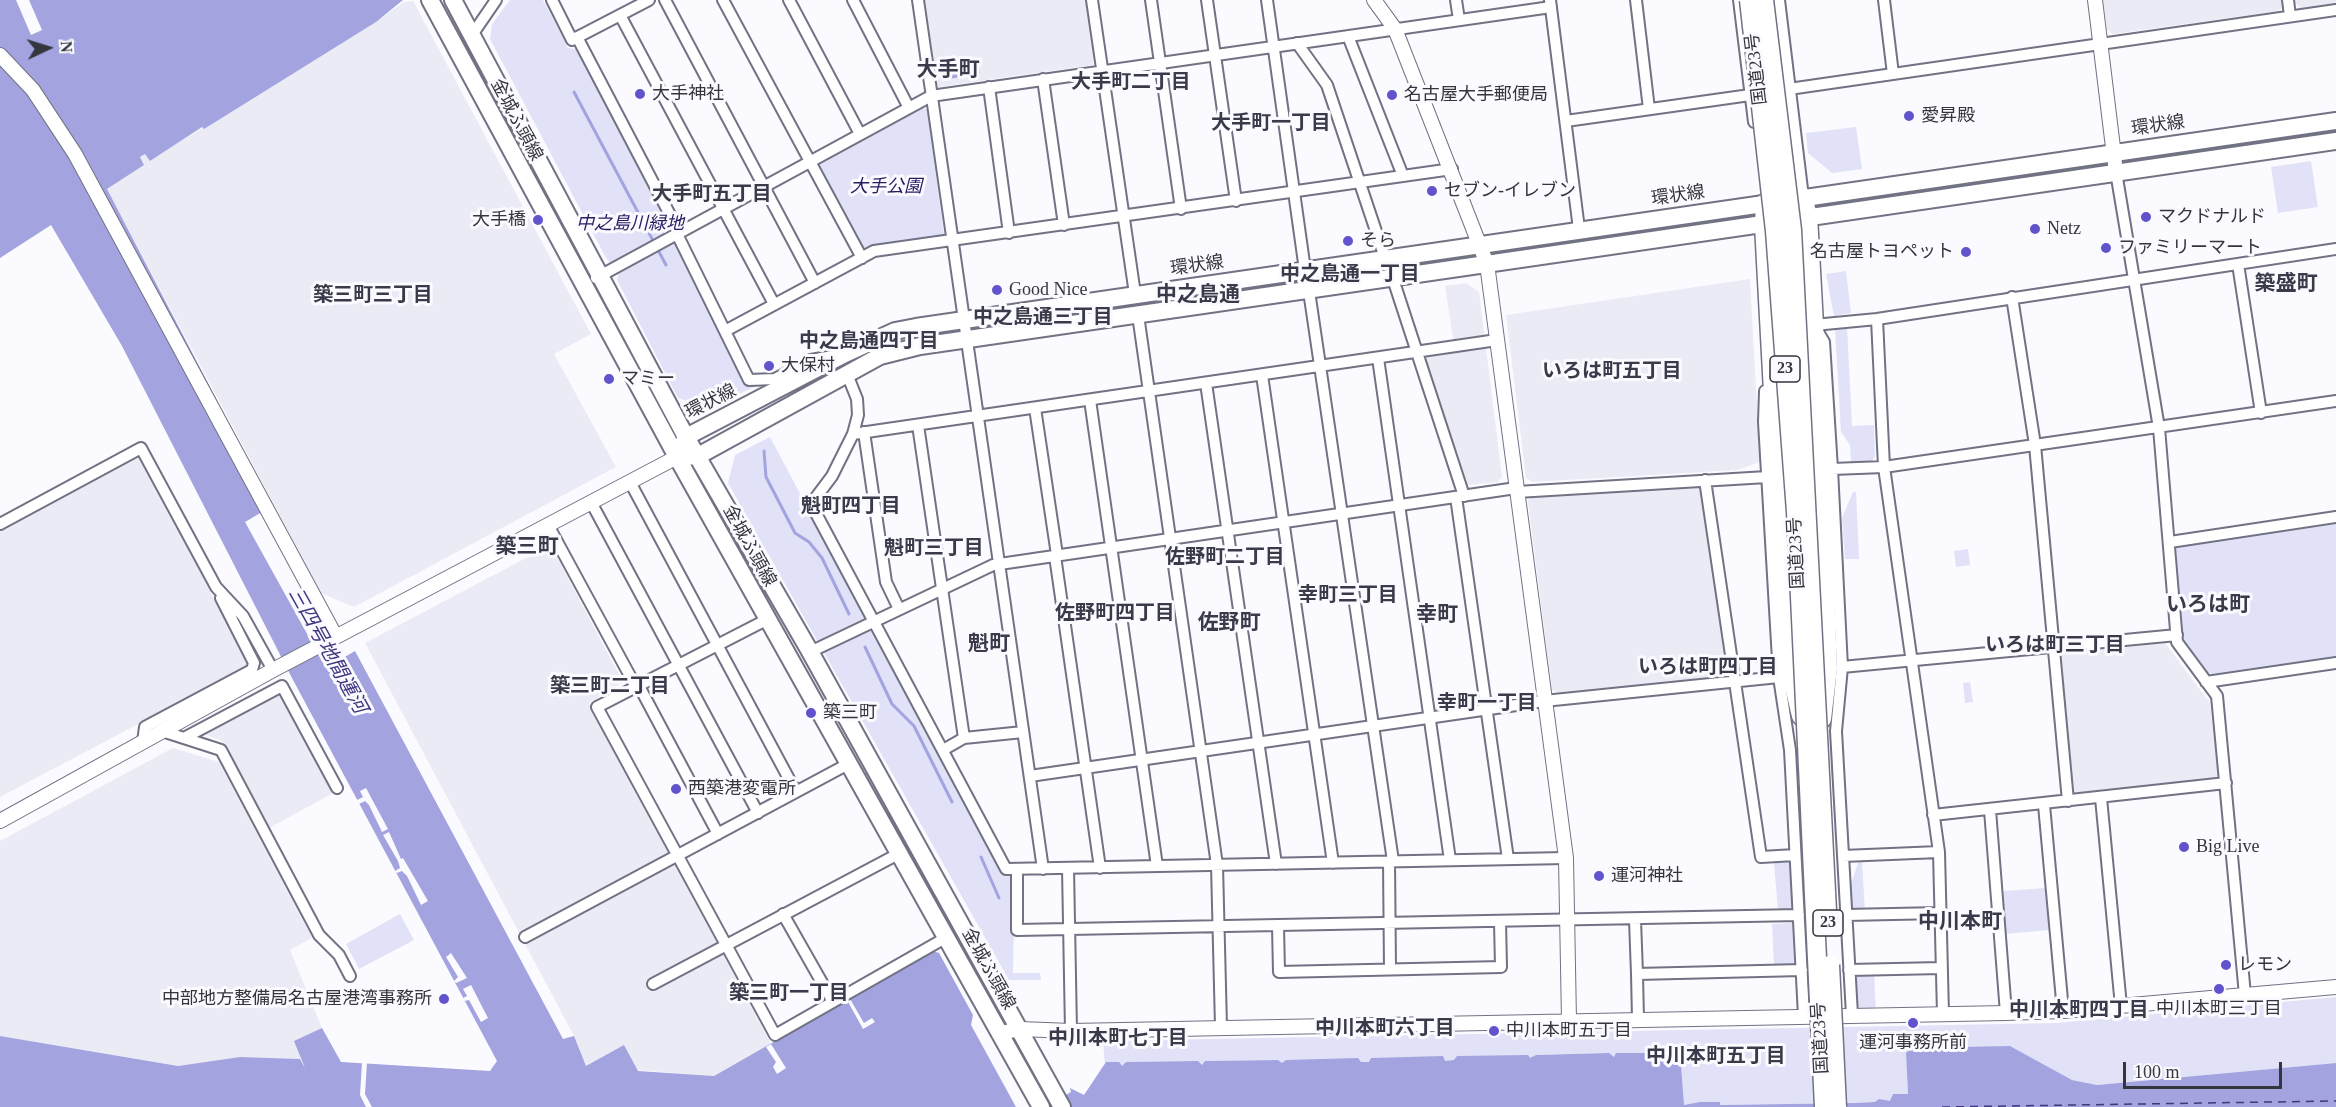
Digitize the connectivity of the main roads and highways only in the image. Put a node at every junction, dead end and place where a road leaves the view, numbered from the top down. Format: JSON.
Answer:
{"nodes":[{"id":1,"x":430,"y":0,"type":"edge"},
{"id":2,"x":453,"y":0,"type":"edge"},
{"id":3,"x":1749,"y":0,"type":"edge"},
{"id":4,"x":1764,"y":0,"type":"edge"},
{"id":5,"x":2336,"y":121,"type":"edge"},
{"id":6,"x":2336,"y":141,"type":"edge"},
{"id":7,"x":1803,"y":197,"type":"junction"},
{"id":8,"x":1765,"y":204,"type":"junction"},
{"id":9,"x":1808,"y":216,"type":"junction"},
{"id":10,"x":1764,"y":225,"type":"junction"},
{"id":11,"x":686,"y":437,"type":"junction"},
{"id":12,"x":698,"y":456,"type":"junction"},
{"id":13,"x":677,"y":457,"type":"junction"},
{"id":14,"x":1813,"y":740,"type":"junction"},
{"id":15,"x":1041,"y":1107,"type":"edge"},
{"id":16,"x":1062,"y":1107,"type":"edge"},
{"id":17,"x":1824,"y":1107,"type":"edge"},
{"id":18,"x":1837,"y":1107,"type":"edge"}],
"edges":[{"from":1,"to":13,"type":"main road","name":"金城ふ頭線"},
{"from":2,"to":11,"type":"main road","name":"金城ふ頭線"},
{"from":3,"to":14,"type":"highway","name":"国道23号","number":"23","bridge":true},
{"from":4,"to":14,"type":"highway","name":"国道23号","number":"23","bridge":true},
{"from":5,"to":7,"type":"main road","name":"環状線"},
{"from":6,"to":9,"type":"main road"},
{"from":7,"to":8,"type":"main road","name":"環状線"},
{"from":7,"to":9,"type":"highway"},
{"from":8,"to":10,"type":"highway"},
{"from":8,"to":11,"type":"main road","name":"環状線"},
{"from":9,"to":10,"type":"main road"},
{"from":9,"to":14,"type":"highway","bridge":true},
{"from":10,"to":12,"type":"main road"},
{"from":10,"to":14,"type":"highway","bridge":true},
{"from":11,"to":12,"type":"main road","name":"金城ふ頭線"},
{"from":11,"to":13,"type":"main road","name":"環状線"},
{"from":12,"to":13,"type":"main road"},
{"from":12,"to":16,"type":"main road","name":"金城ふ頭線"},
{"from":13,"to":15,"type":"main road","name":"金城ふ頭線"},
{"from":14,"to":17,"type":"highway","name":"国道23号","number":"23","bridge":true},
{"from":14,"to":18,"type":"highway","name":"国道23号","number":"23","bridge":true}]}
